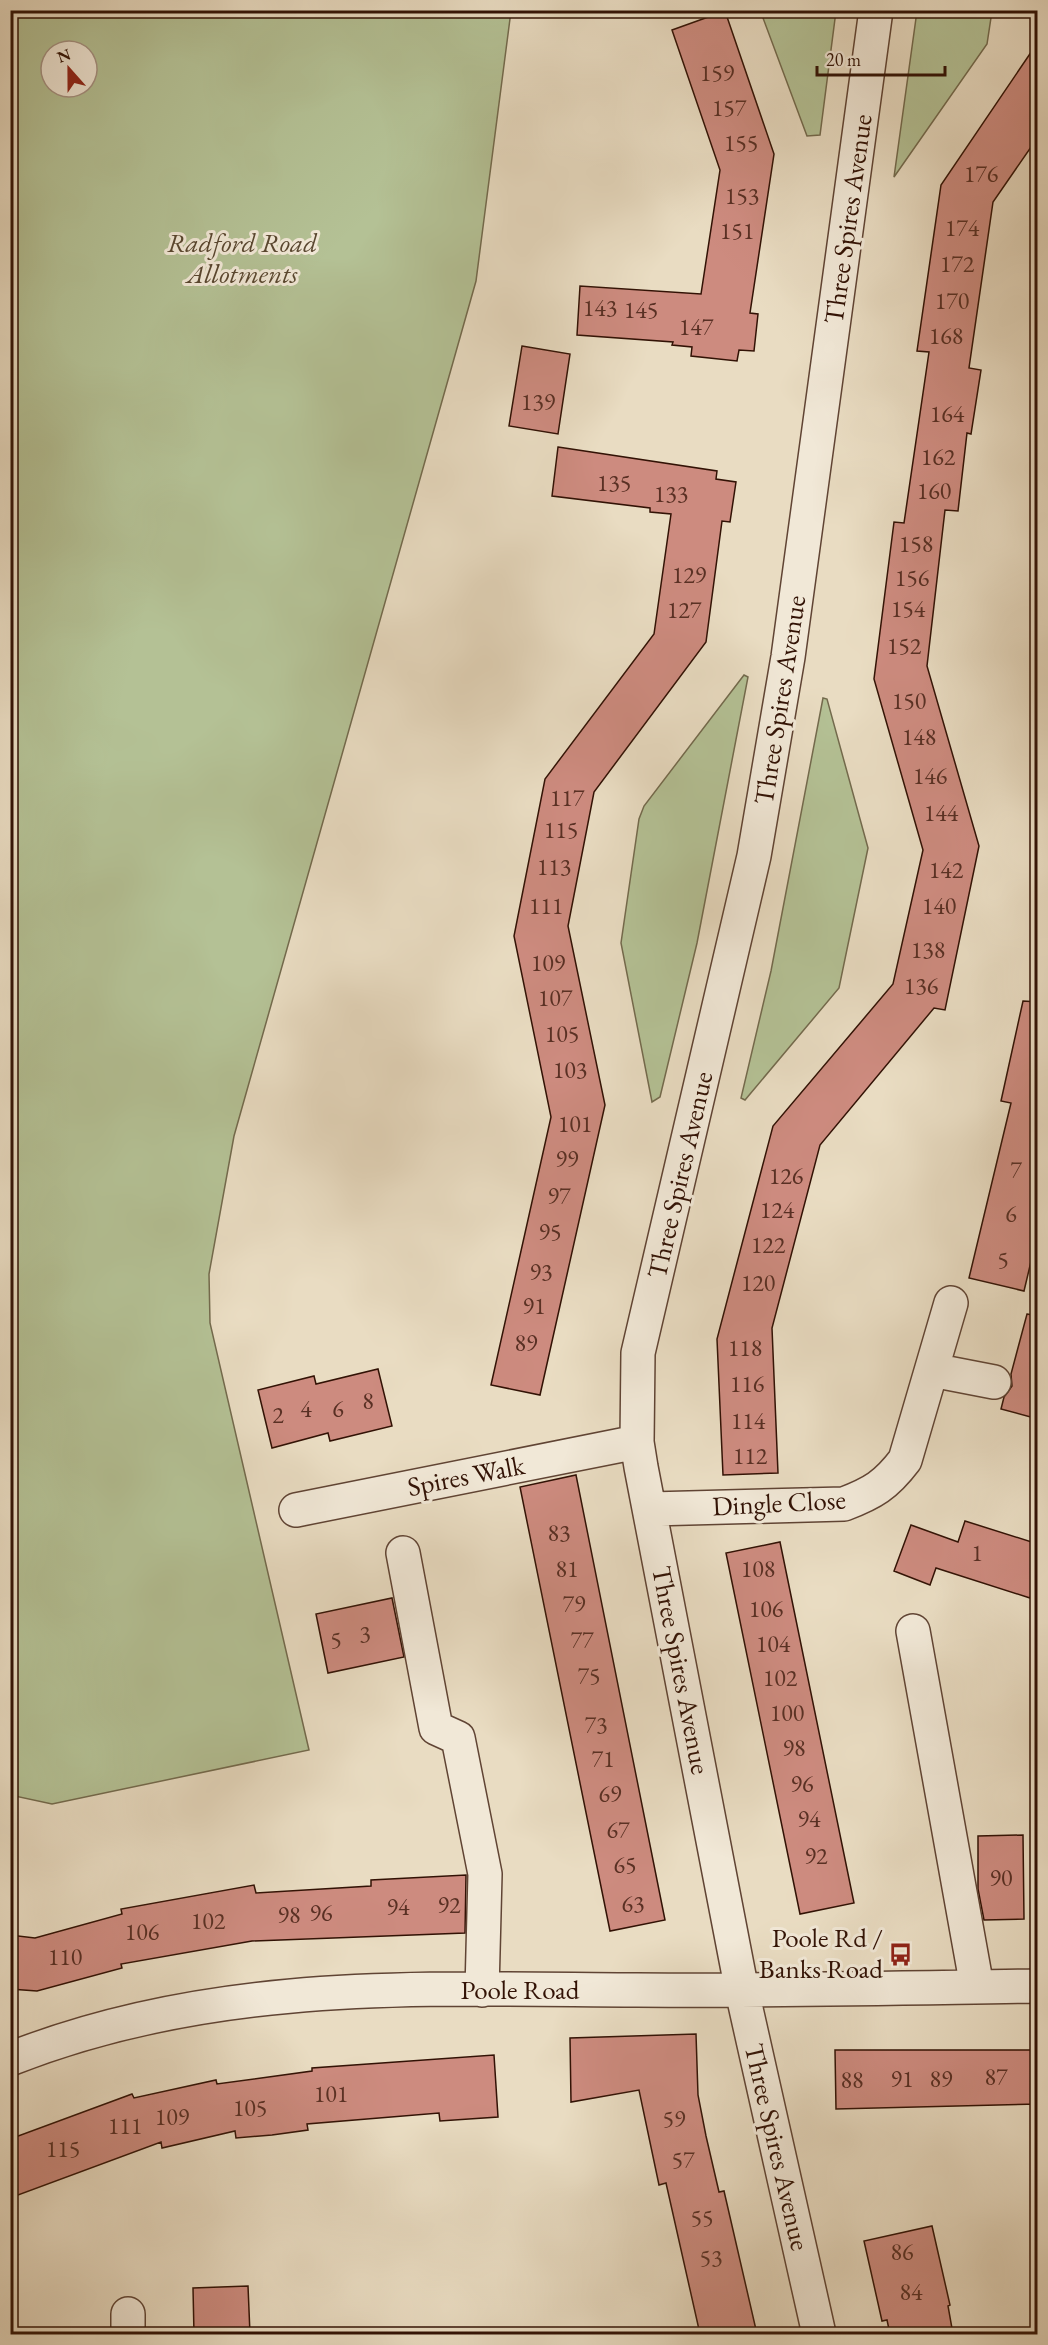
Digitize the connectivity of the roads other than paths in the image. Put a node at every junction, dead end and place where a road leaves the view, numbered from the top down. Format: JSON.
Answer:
{"nodes":[{"id":1,"x":876,"y":10,"type":"edge"},
{"id":2,"x":951,"y":1304,"type":"dead end"},
{"id":3,"x":932,"y":1370,"type":"junction"},
{"id":4,"x":994,"y":1382,"type":"dead end"},
{"id":5,"x":637,"y":1442,"type":"junction"},
{"id":6,"x":651,"y":1509,"type":"junction"},
{"id":7,"x":296,"y":1510,"type":"dead end"},
{"id":8,"x":403,"y":1552,"type":"dead end"},
{"id":9,"x":913,"y":1631,"type":"dead end"},
{"id":10,"x":1038,"y":1986,"type":"edge"},
{"id":11,"x":977,"y":1987,"type":"junction"},
{"id":12,"x":482,"y":1990,"type":"junction"},
{"id":13,"x":742,"y":1991,"type":"junction"},
{"id":14,"x":10,"y":2059,"type":"edge"},
{"id":15,"x":819,"y":2334,"type":"edge"}],
"edges":[{"from":1,"to":5,"type":"street","name":"Three Spires Avenue"},
{"from":2,"to":3,"type":"street","name":"Dingle Close"},
{"from":3,"to":4,"type":"street"},
{"from":3,"to":6,"type":"street","name":"Dingle Close"},
{"from":5,"to":6,"type":"street","name":"Three Spires Avenue"},
{"from":5,"to":7,"type":"street","name":"Spires Walk"},
{"from":6,"to":13,"type":"street","name":"Three Spires Avenue"},
{"from":8,"to":12,"type":"street"},
{"from":9,"to":11,"type":"street"},
{"from":10,"to":11,"type":"street","name":"Poole Road"},
{"from":11,"to":13,"type":"street","name":"Poole Road"},
{"from":12,"to":13,"type":"street","name":"Poole Road"},
{"from":12,"to":14,"type":"street","name":"Poole Road"},
{"from":13,"to":15,"type":"street","name":"Three Spires Avenue"}]}
